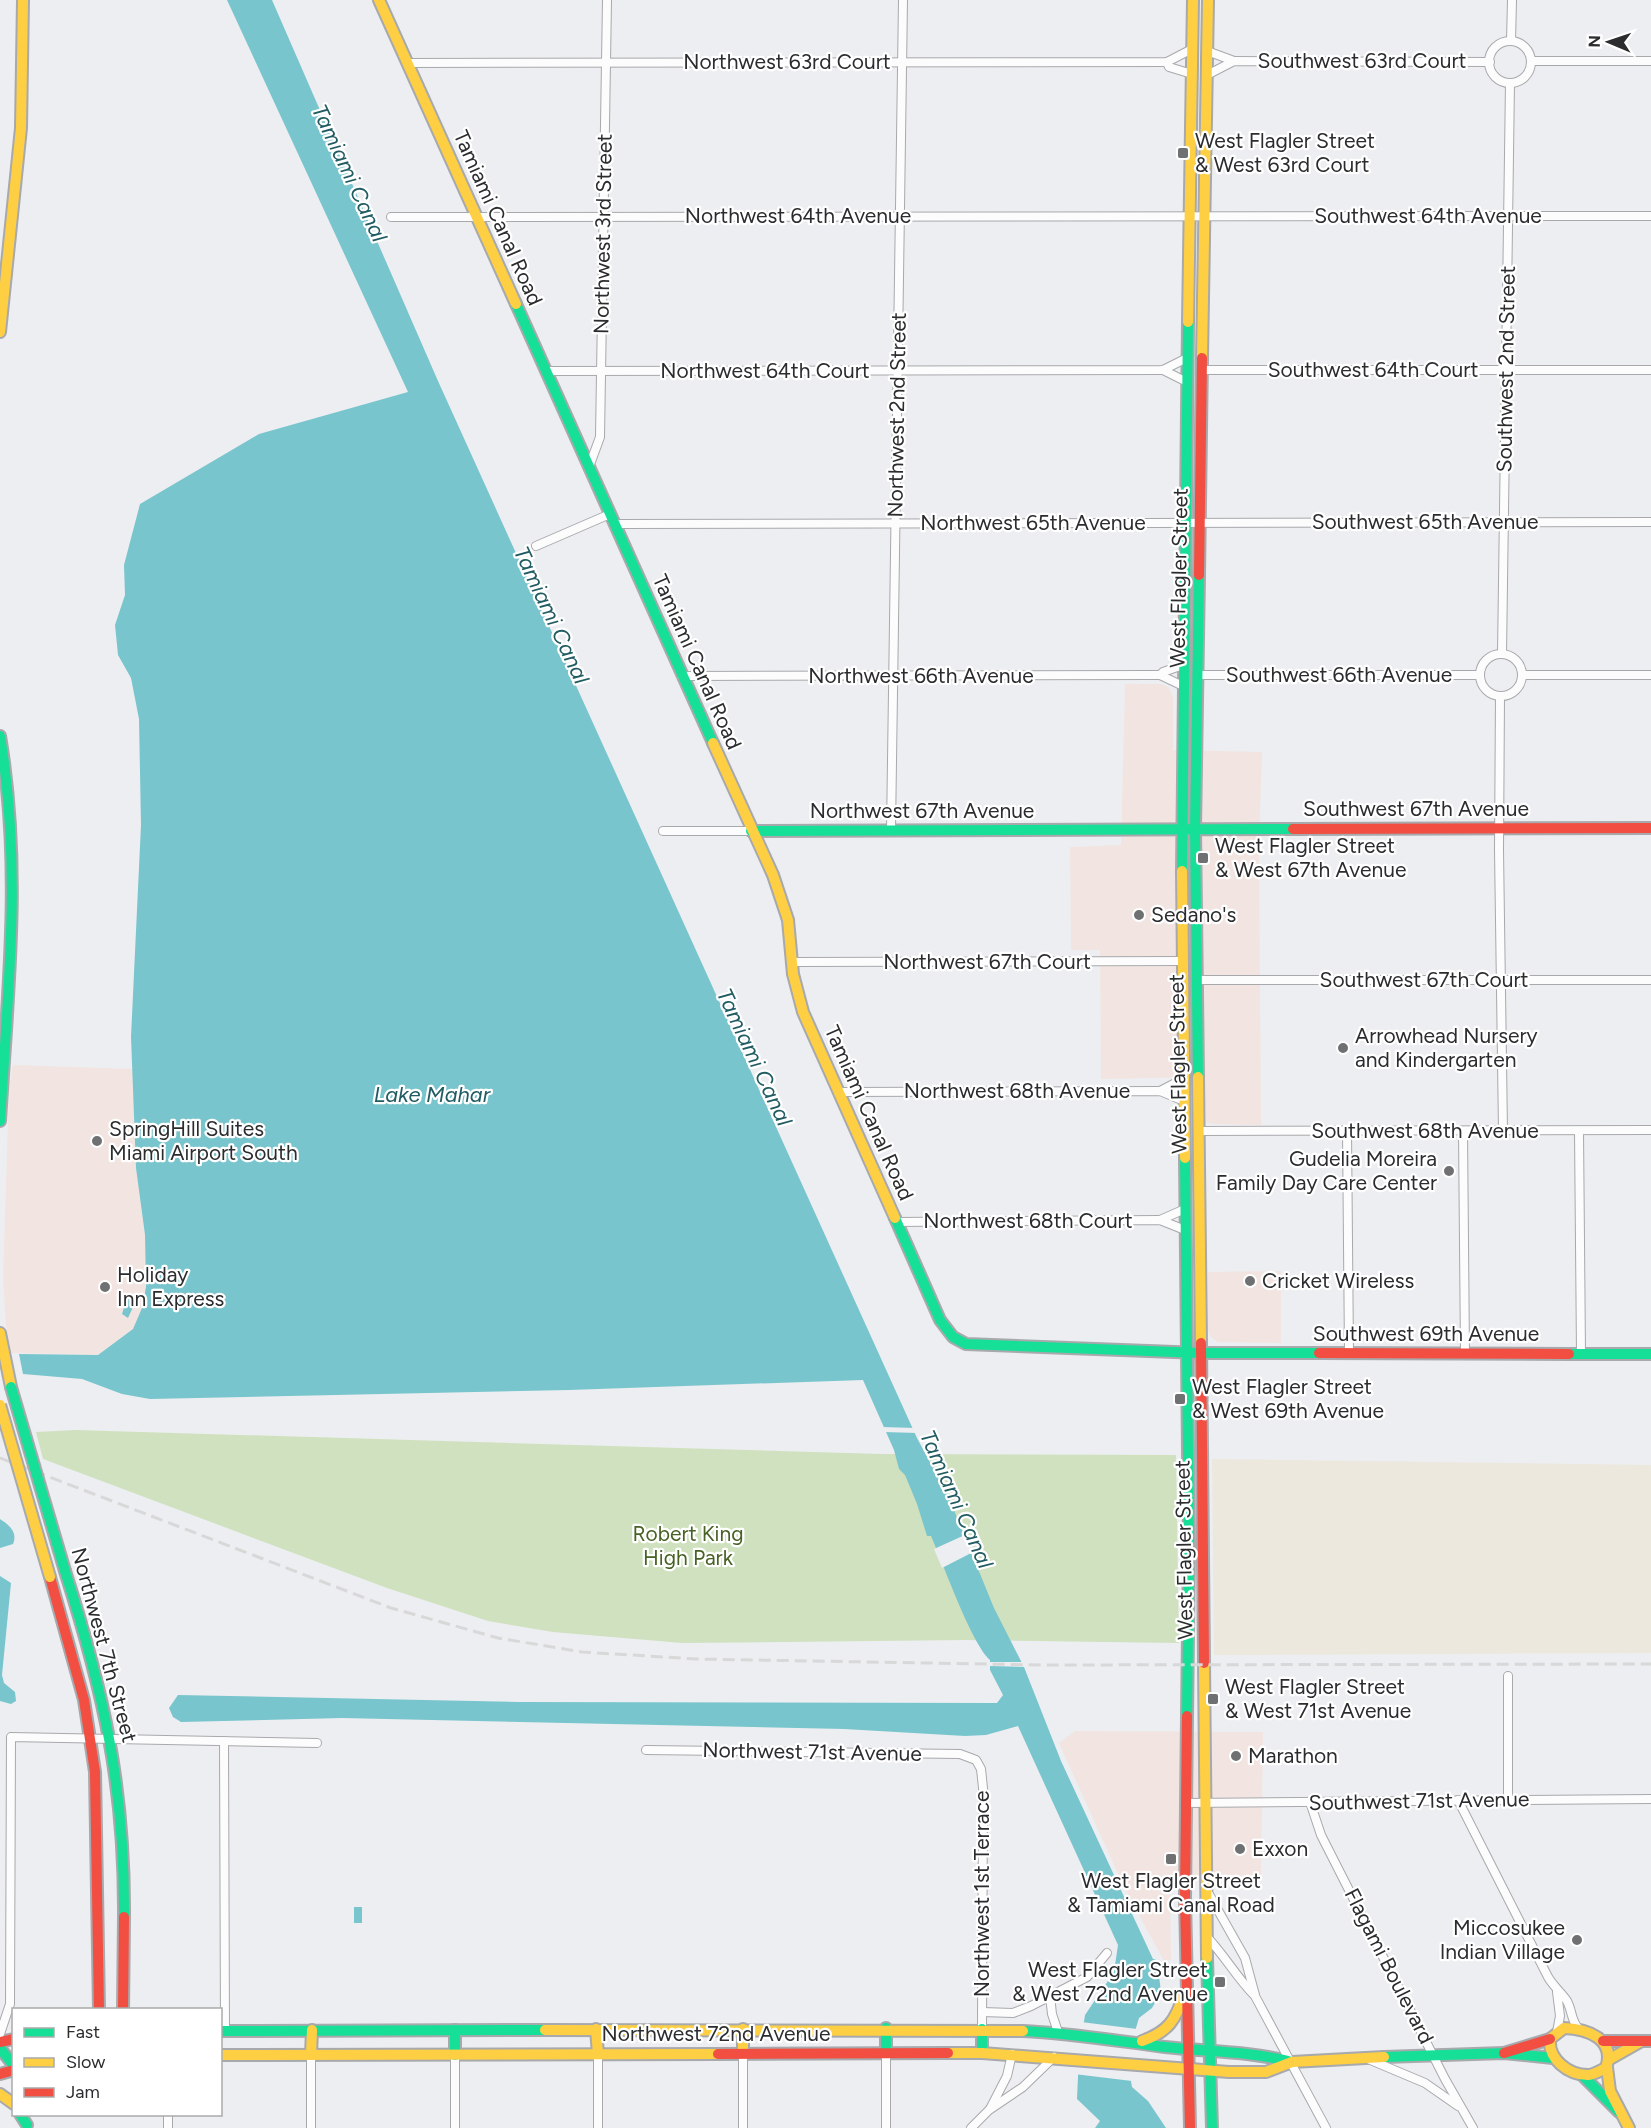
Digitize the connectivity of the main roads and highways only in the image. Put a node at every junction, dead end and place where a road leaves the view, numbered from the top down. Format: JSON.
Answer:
{"nodes":[{"id":1,"x":23,"y":0,"type":"edge"},
{"id":2,"x":379,"y":0,"type":"edge"},
{"id":3,"x":1193,"y":0,"type":"edge"},
{"id":4,"x":1208,"y":0,"type":"edge"},
{"id":5,"x":0,"y":332,"type":"edge"},
{"id":6,"x":0,"y":736,"type":"edge"},
{"id":7,"x":1651,"y":828,"type":"edge"},
{"id":8,"x":1195,"y":829,"type":"junction"},
{"id":9,"x":1181,"y":830,"type":"junction"},
{"id":10,"x":751,"y":831,"type":"junction"},
{"id":11,"x":0,"y":1121,"type":"edge"},
{"id":12,"x":0,"y":1333,"type":"edge"},
{"id":13,"x":960,"y":1341,"type":"joint"},
{"id":14,"x":1187,"y":1353,"type":"junction"},
{"id":15,"x":1201,"y":1353,"type":"junction"},
{"id":16,"x":1651,"y":1354,"type":"edge"},
{"id":17,"x":0,"y":1406,"type":"edge"},
{"id":18,"x":1189,"y":1550,"type":"junction"},
{"id":19,"x":1204,"y":1551,"type":"junction"},
{"id":20,"x":1187,"y":1985,"type":"junction"},
{"id":21,"x":99,"y":2008,"type":"edge"},
{"id":22,"x":123,"y":2008,"type":"edge"},
{"id":23,"x":886,"y":2028,"type":"junction"},
{"id":24,"x":596,"y":2029,"type":"junction"},
{"id":25,"x":743,"y":2029,"type":"junction"},
{"id":26,"x":982,"y":2029,"type":"junction"},
{"id":27,"x":223,"y":2030,"type":"edge"},
{"id":28,"x":312,"y":2030,"type":"junction"},
{"id":29,"x":455,"y":2030,"type":"junction"},
{"id":30,"x":1554,"y":2035,"type":"junction"},
{"id":31,"x":1603,"y":2041,"type":"junction"},
{"id":32,"x":1646,"y":2041,"type":"edge"},
{"id":33,"x":1139,"y":2042,"type":"junction"},
{"id":34,"x":0,"y":2048,"type":"edge"},
{"id":35,"x":1189,"y":2049,"type":"junction"},
{"id":36,"x":1209,"y":2050,"type":"junction"},
{"id":37,"x":886,"y":2052,"type":"junction"},
{"id":38,"x":743,"y":2053,"type":"junction"},
{"id":39,"x":982,"y":2053,"type":"junction"},
{"id":40,"x":598,"y":2054,"type":"junction"},
{"id":41,"x":1504,"y":2054,"type":"junction"},
{"id":42,"x":222,"y":2055,"type":"edge"},
{"id":43,"x":311,"y":2055,"type":"junction"},
{"id":44,"x":455,"y":2055,"type":"junction"},
{"id":45,"x":1553,"y":2058,"type":"junction"},
{"id":46,"x":1292,"y":2062,"type":"junction"},
{"id":47,"x":1609,"y":2063,"type":"junction"},
{"id":48,"x":12,"y":2065,"type":"edge"},
{"id":49,"x":1189,"y":2070,"type":"junction"},
{"id":50,"x":1211,"y":2072,"type":"junction"},
{"id":51,"x":1580,"y":2074,"type":"junction"},
{"id":52,"x":1619,"y":2112,"type":"junction"},
{"id":53,"x":1190,"y":2128,"type":"edge"},
{"id":54,"x":1212,"y":2128,"type":"edge"},
{"id":55,"x":1629,"y":2128,"type":"edge"}],
"edges":[{"from":1,"to":5,"type":"main road"},
{"from":2,"to":10,"type":"main road","name":"Tamiami Canal Road"},
{"from":3,"to":9,"type":"main road","name":"West Flagler Street"},
{"from":4,"to":8,"type":"main road","name":"West Flagler Street"},
{"from":6,"to":11,"type":"main road"},
{"from":7,"to":8,"type":"main road","name":"Southwest 67th Avenue"},
{"from":8,"to":9,"type":"main road","name":"Southwest 67th Avenue"},
{"from":8,"to":15,"type":"main road","name":"West Flagler Street"},
{"from":9,"to":10,"type":"main road","name":"Northwest 67th Avenue"},
{"from":9,"to":14,"type":"main road","name":"West Flagler Street"},
{"from":10,"to":13,"type":"main road","name":"Tamiami Canal Road"},
{"from":12,"to":22,"type":"main road","name":"Northwest 7th Street","bridge":true},
{"from":13,"to":14,"type":"main road","name":"Southwest 69th Avenue"},
{"from":14,"to":15,"type":"main road","name":"Southwest 69th Avenue"},
{"from":14,"to":18,"type":"main road","name":"West Flagler Street"},
{"from":15,"to":16,"type":"main road","name":"Southwest 69th Avenue"},
{"from":15,"to":19,"type":"main road","name":"West Flagler Street"},
{"from":17,"to":21,"type":"main road","name":"Northwest 7th Street","bridge":true},
{"from":18,"to":19,"type":"main road"},
{"from":18,"to":20,"type":"main road","name":"West Flagler Street"},
{"from":19,"to":36,"type":"main road","name":"West Flagler Street"},
{"from":20,"to":33,"type":"main road"},
{"from":20,"to":35,"type":"main road","name":"West Flagler Street"},
{"from":23,"to":25,"type":"main road","name":"Northwest 72nd Avenue"},
{"from":23,"to":26,"type":"main road","name":"Northwest 72nd Avenue"},
{"from":23,"to":37,"type":"main road"},
{"from":24,"to":25,"type":"main road","name":"Northwest 72nd Avenue"},
{"from":24,"to":29,"type":"main road","name":"Northwest 72nd Avenue"},
{"from":24,"to":40,"type":"main road"},
{"from":25,"to":38,"type":"main road"},
{"from":26,"to":33,"type":"main road","name":"Northwest 72nd Avenue"},
{"from":26,"to":39,"type":"main road"},
{"from":27,"to":28,"type":"main road","name":"Northwest 72nd Avenue"},
{"from":28,"to":29,"type":"main road","name":"Northwest 72nd Avenue"},
{"from":28,"to":43,"type":"main road"},
{"from":29,"to":44,"type":"main road"},
{"from":30,"to":31,"type":"main road"},
{"from":30,"to":41,"type":"main road"},
{"from":30,"to":45,"type":"main road"},
{"from":31,"to":32,"type":"main road"},
{"from":31,"to":47,"type":"main road"},
{"from":32,"to":47,"type":"main road"},
{"from":33,"to":35,"type":"main road","name":"Northwest 72nd Avenue"},
{"from":34,"to":48,"type":"main road"},
{"from":35,"to":36,"type":"main road","name":"Northwest 72nd Avenue"},
{"from":35,"to":49,"type":"main road","name":"West Flagler Street"},
{"from":36,"to":46,"type":"main road","name":"Northwest 72nd Avenue"},
{"from":36,"to":50,"type":"main road","name":"West Flagler Street"},
{"from":37,"to":38,"type":"main road","name":"Northwest 72nd Avenue"},
{"from":37,"to":39,"type":"main road","name":"Northwest 72nd Avenue"},
{"from":38,"to":40,"type":"main road","name":"Northwest 72nd Avenue"},
{"from":39,"to":49,"type":"main road","name":"Northwest 72nd Avenue"},
{"from":40,"to":44,"type":"main road","name":"Northwest 72nd Avenue"},
{"from":41,"to":45,"type":"main road"},
{"from":41,"to":46,"type":"main road"},
{"from":42,"to":43,"type":"main road","name":"Northwest 72nd Avenue"},
{"from":43,"to":44,"type":"main road","name":"Northwest 72nd Avenue"},
{"from":45,"to":51,"type":"main road"},
{"from":46,"to":50,"type":"main road","name":"Northwest 72nd Avenue"},
{"from":47,"to":51,"type":"main road"},
{"from":47,"to":52,"type":"main road"},
{"from":49,"to":50,"type":"main road","name":"Northwest 72nd Avenue"},
{"from":49,"to":53,"type":"main road","name":"West Flagler Street"},
{"from":50,"to":54,"type":"main road","name":"West Flagler Street"},
{"from":51,"to":52,"type":"main road"},
{"from":52,"to":55,"type":"main road"}]}
